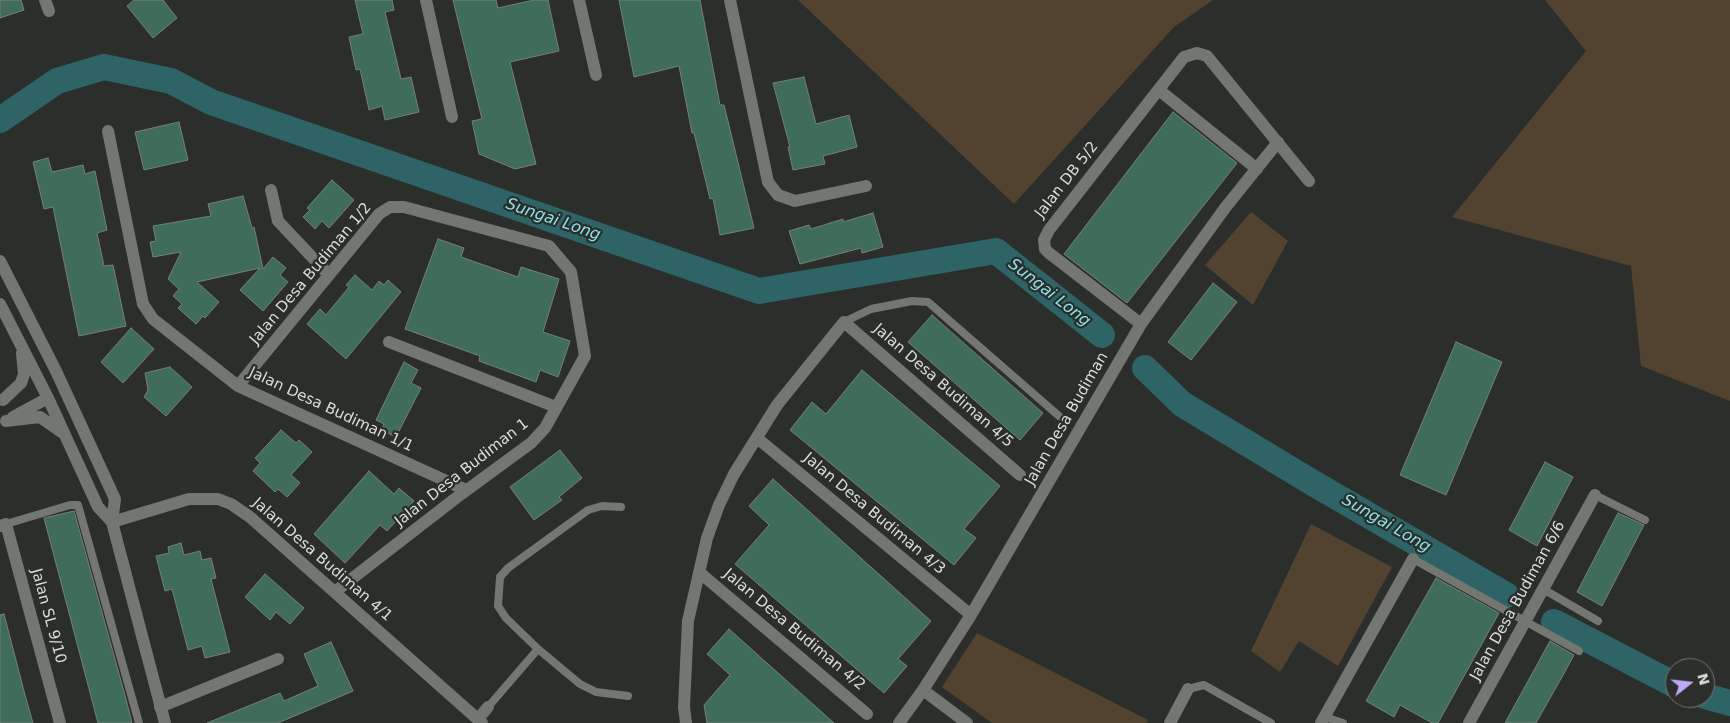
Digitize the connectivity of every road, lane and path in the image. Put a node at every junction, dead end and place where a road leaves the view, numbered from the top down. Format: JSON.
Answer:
{"nodes":[{"id":1,"x":426,"y":0,"type":"edge"},
{"id":2,"x":579,"y":0,"type":"edge"},
{"id":3,"x":730,"y":0,"type":"edge"},
{"id":4,"x":596,"y":75,"type":"dead end"},
{"id":5,"x":1159,"y":90,"type":"junction"},
{"id":6,"x":452,"y":116,"type":"dead end"},
{"id":7,"x":108,"y":131,"type":"dead end"},
{"id":8,"x":1278,"y":142,"type":"junction"},
{"id":9,"x":1257,"y":169,"type":"junction"},
{"id":10,"x":1309,"y":181,"type":"dead end"},
{"id":11,"x":866,"y":186,"type":"dead end"},
{"id":12,"x":272,"y":190,"type":"dead end"},
{"id":13,"x":0,"y":261,"type":"edge"},
{"id":14,"x":571,"y":272,"type":"joint"},
{"id":15,"x":329,"y":275,"type":"junction"},
{"id":16,"x":0,"y":304,"type":"edge"},
{"id":17,"x":844,"y":322,"type":"junction"},
{"id":18,"x":1142,"y":324,"type":"junction"},
{"id":19,"x":20,"y":342,"type":"junction"},
{"id":20,"x":388,"y":342,"type":"dead end"},
{"id":21,"x":52,"y":362,"type":"junction"},
{"id":22,"x":39,"y":381,"type":"junction"},
{"id":23,"x":52,"y":385,"type":"junction"},
{"id":24,"x":238,"y":386,"type":"junction"},
{"id":25,"x":68,"y":395,"type":"junction"},
{"id":26,"x":48,"y":398,"type":"junction"},
{"id":27,"x":2,"y":401,"type":"edge"},
{"id":28,"x":556,"y":408,"type":"junction"},
{"id":29,"x":1059,"y":416,"type":"dead end"},
{"id":30,"x":3,"y":423,"type":"edge"},
{"id":31,"x":65,"y":434,"type":"junction"},
{"id":32,"x":757,"y":438,"type":"junction"},
{"id":33,"x":1020,"y":475,"type":"dead end"},
{"id":34,"x":466,"y":490,"type":"junction"},
{"id":35,"x":1594,"y":495,"type":"joint"},
{"id":36,"x":621,"y":507,"type":"dead end"},
{"id":37,"x":1645,"y":520,"type":"dead end"},
{"id":38,"x":112,"y":522,"type":"junction"},
{"id":39,"x":3,"y":525,"type":"edge"},
{"id":40,"x":1413,"y":559,"type":"joint"},
{"id":41,"x":699,"y":572,"type":"junction"},
{"id":42,"x":1543,"y":589,"type":"junction"},
{"id":43,"x":336,"y":591,"type":"junction"},
{"id":44,"x":970,"y":615,"type":"junction"},
{"id":45,"x":1525,"y":621,"type":"junction"},
{"id":46,"x":1598,"y":621,"type":"dead end"},
{"id":47,"x":538,"y":649,"type":"junction"},
{"id":48,"x":1580,"y":651,"type":"dead end"},
{"id":49,"x":278,"y":658,"type":"dead end"},
{"id":50,"x":1188,"y":689,"type":"joint"},
{"id":51,"x":923,"y":690,"type":"junction"},
{"id":52,"x":628,"y":696,"type":"dead end"},
{"id":53,"x":160,"y":707,"type":"junction"},
{"id":54,"x":488,"y":707,"type":"joint"},
{"id":55,"x":867,"y":714,"type":"dead end"},
{"id":56,"x":1323,"y":720,"type":"edge"},
{"id":57,"x":480,"y":721,"type":"edge"},
{"id":58,"x":60,"y":723,"type":"edge"},
{"id":59,"x":139,"y":723,"type":"edge"},
{"id":60,"x":164,"y":723,"type":"edge"},
{"id":61,"x":686,"y":723,"type":"edge"},
{"id":62,"x":899,"y":723,"type":"edge"},
{"id":63,"x":968,"y":723,"type":"edge"},
{"id":64,"x":1170,"y":723,"type":"edge"},
{"id":65,"x":1271,"y":723,"type":"edge"},
{"id":66,"x":1343,"y":723,"type":"edge"},
{"id":67,"x":1469,"y":723,"type":"edge"}],
"edges":[{"from":1,"to":6,"type":"street"},
{"from":2,"to":4,"type":"street"},
{"from":3,"to":11,"type":"street"},
{"from":5,"to":8,"type":"street","name":"Jalan DB 5/2"},
{"from":5,"to":9,"type":"street"},
{"from":5,"to":18,"type":"street","name":"Jalan DB 5/2"},
{"from":7,"to":24,"type":"street","name":"Jalan Desa Budiman 1/1"},
{"from":8,"to":9,"type":"street","name":"Jalan Desa Budiman"},
{"from":8,"to":10,"type":"street"},
{"from":9,"to":18,"type":"street","name":"Jalan Desa Budiman"},
{"from":12,"to":15,"type":"street"},
{"from":13,"to":21,"type":"street"},
{"from":14,"to":15,"type":"street","name":"Jalan Desa Budiman 1/2"},
{"from":14,"to":28,"type":"street","name":"Jalan Desa Budiman 1"},
{"from":15,"to":24,"type":"street","name":"Jalan Desa Budiman 1/2"},
{"from":16,"to":19,"type":"street"},
{"from":17,"to":29,"type":"lane"},
{"from":17,"to":32,"type":"street"},
{"from":17,"to":33,"type":"street","name":"Jalan Desa Budiman 4/5"},
{"from":18,"to":44,"type":"street","name":"Jalan Desa Budiman"},
{"from":19,"to":22,"type":"street"},
{"from":19,"to":27,"type":"street"},
{"from":20,"to":28,"type":"street"},
{"from":21,"to":23,"type":"street"},
{"from":21,"to":25,"type":"street"},
{"from":22,"to":23,"type":"street"},
{"from":22,"to":26,"type":"street"},
{"from":22,"to":27,"type":"street"},
{"from":23,"to":25,"type":"street"},
{"from":23,"to":26,"type":"street"},
{"from":24,"to":34,"type":"street","name":"Jalan Desa Budiman 1/1"},
{"from":25,"to":38,"type":"street"},
{"from":26,"to":30,"type":"street"},
{"from":26,"to":31,"type":"street"},
{"from":28,"to":34,"type":"street","name":"Jalan Desa Budiman 1"},
{"from":30,"to":31,"type":"street"},
{"from":31,"to":38,"type":"street"},
{"from":32,"to":41,"type":"street"},
{"from":32,"to":44,"type":"street","name":"Jalan Desa Budiman 4/3"},
{"from":34,"to":43,"type":"street","name":"Jalan Desa Budiman 1"},
{"from":35,"to":37,"type":"lane"},
{"from":35,"to":42,"type":"street","name":"Jalan Desa Budiman 6/6"},
{"from":36,"to":47,"type":"lane"},
{"from":38,"to":43,"type":"street","name":"Jalan Desa Budiman 4/1"},
{"from":38,"to":53,"type":"street"},
{"from":39,"to":58,"type":"street","name":"Jalan SL 9/10"},
{"from":39,"to":59,"type":"lane"},
{"from":40,"to":45,"type":"lane"},
{"from":40,"to":56,"type":"street"},
{"from":41,"to":55,"type":"street","name":"Jalan Desa Budiman 4/2"},
{"from":41,"to":61,"type":"street"},
{"from":42,"to":45,"type":"street","name":"Jalan Desa Budiman 6/6"},
{"from":42,"to":46,"type":"lane"},
{"from":43,"to":57,"type":"street","name":"Jalan Desa Budiman 4/1"},
{"from":44,"to":51,"type":"street","name":"Jalan Desa Budiman"},
{"from":45,"to":48,"type":"lane"},
{"from":45,"to":67,"type":"street","name":"Jalan Desa Budiman 6/6"},
{"from":47,"to":52,"type":"lane"},
{"from":47,"to":54,"type":"lane"},
{"from":49,"to":53,"type":"street"},
{"from":50,"to":64,"type":"street"},
{"from":50,"to":65,"type":"lane"},
{"from":51,"to":62,"type":"street","name":"Jalan Desa Budiman"},
{"from":51,"to":63,"type":"street"},
{"from":53,"to":60,"type":"street"},
{"from":54,"to":57,"type":"street"},
{"from":56,"to":66,"type":"lane"}]}
